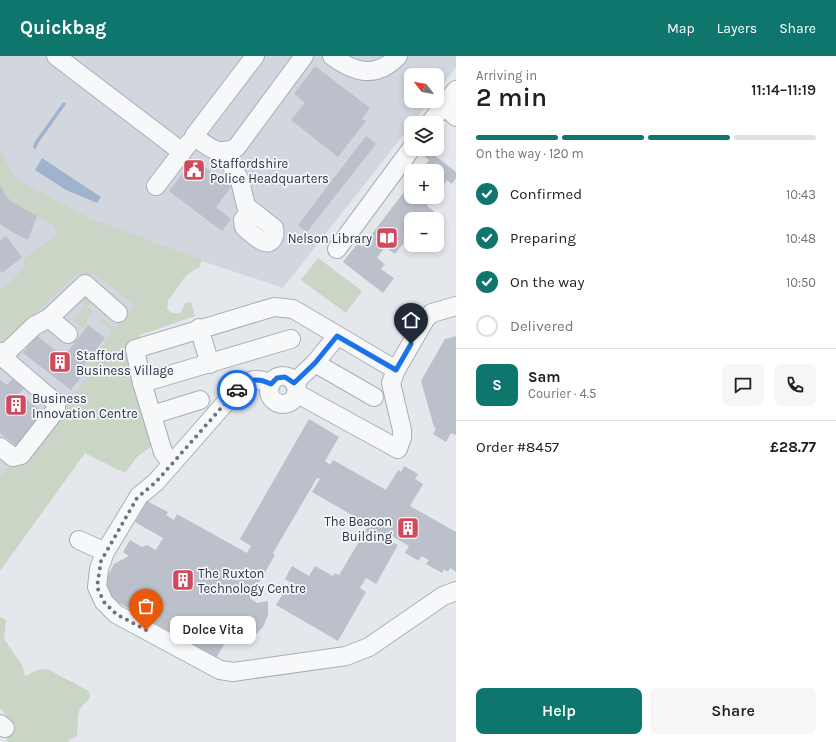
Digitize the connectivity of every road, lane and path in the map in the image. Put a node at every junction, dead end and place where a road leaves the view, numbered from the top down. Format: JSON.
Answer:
{"nodes":[{"id":1,"x":56,"y":56,"type":"edge"},
{"id":2,"x":255,"y":56,"type":"edge"},
{"id":3,"x":304,"y":56,"type":"edge"},
{"id":4,"x":332,"y":56,"type":"edge"},
{"id":5,"x":398,"y":56,"type":"edge"},
{"id":6,"x":456,"y":90,"type":"edge"},
{"id":7,"x":450,"y":111,"type":"edge"},
{"id":8,"x":194,"y":136,"type":"junction"},
{"id":9,"x":182,"y":152,"type":"junction"},
{"id":10,"x":225,"y":152,"type":"junction"},
{"id":11,"x":406,"y":156,"type":"edge"},
{"id":12,"x":156,"y":186,"type":"dead end"},
{"id":13,"x":250,"y":209,"type":"dead end"},
{"id":14,"x":337,"y":250,"type":"dead end"},
{"id":15,"x":456,"y":306,"type":"edge"},
{"id":16,"x":118,"y":313,"type":"dead end"},
{"id":17,"x":49,"y":318,"type":"junction"},
{"id":18,"x":199,"y":328,"type":"junction"},
{"id":19,"x":68,"y":334,"type":"dead end"},
{"id":20,"x":337,"y":336,"type":"junction"},
{"id":21,"x":291,"y":339,"type":"dead end"},
{"id":22,"x":0,"y":352,"type":"edge"},
{"id":23,"x":0,"y":356,"type":"edge"},
{"id":24,"x":315,"y":363,"type":"junction"},
{"id":25,"x":210,"y":364,"type":"junction"},
{"id":26,"x":396,"y":370,"type":"junction"},
{"id":27,"x":142,"y":383,"type":"junction"},
{"id":28,"x":295,"y":388,"type":"junction"},
{"id":29,"x":374,"y":397,"type":"dead end"},
{"id":30,"x":200,"y":400,"type":"dead end"},
{"id":31,"x":152,"y":415,"type":"junction"},
{"id":32,"x":0,"y":447,"type":"edge"},
{"id":33,"x":172,"y":464,"type":"junction"},
{"id":34,"x":79,"y":540,"type":"dead end"},
{"id":35,"x":105,"y":552,"type":"junction"},
{"id":36,"x":456,"y":591,"type":"edge"}],
"edges":[{"from":1,"to":9,"type":"lane"},
{"from":2,"to":8,"type":"lane"},
{"from":3,"to":10,"type":"lane"},
{"from":4,"to":5,"type":"lane"},
{"from":6,"to":7,"type":"lane"},
{"from":8,"to":9,"type":"lane"},
{"from":8,"to":10,"type":"lane"},
{"from":9,"to":12,"type":"lane"},
{"from":10,"to":13,"type":"lane"},
{"from":11,"to":14,"type":"lane"},
{"from":15,"to":26,"type":"lane"},
{"from":16,"to":17,"type":"lane"},
{"from":17,"to":19,"type":"lane"},
{"from":17,"to":22,"type":"lane"},
{"from":18,"to":20,"type":"lane"},
{"from":18,"to":25,"type":"lane"},
{"from":18,"to":27,"type":"lane"},
{"from":20,"to":24,"type":"lane"},
{"from":20,"to":26,"type":"lane"},
{"from":21,"to":25,"type":"lane"},
{"from":23,"to":32,"type":"lane"},
{"from":24,"to":28,"type":"lane"},
{"from":24,"to":29,"type":"lane"},
{"from":25,"to":27,"type":"lane"},
{"from":26,"to":28,"type":"lane"},
{"from":27,"to":31,"type":"lane"},
{"from":28,"to":33,"type":"lane"},
{"from":30,"to":31,"type":"lane"},
{"from":31,"to":33,"type":"lane"},
{"from":33,"to":35,"type":"lane"},
{"from":34,"to":35,"type":"lane"},
{"from":35,"to":36,"type":"lane"}]}
